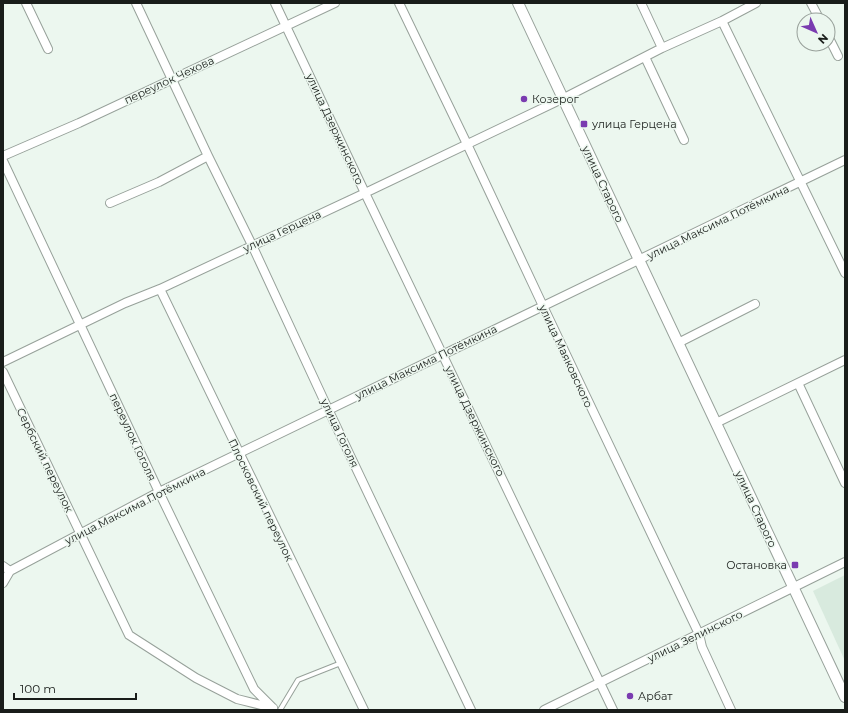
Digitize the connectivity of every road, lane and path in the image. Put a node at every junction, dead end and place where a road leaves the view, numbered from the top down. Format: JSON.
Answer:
{"nodes":[{"id":1,"x":26,"y":3,"type":"edge"},
{"id":2,"x":136,"y":3,"type":"edge"},
{"id":3,"x":275,"y":3,"type":"edge"},
{"id":4,"x":335,"y":3,"type":"edge"},
{"id":5,"x":399,"y":3,"type":"edge"},
{"id":6,"x":518,"y":3,"type":"edge"},
{"id":7,"x":641,"y":3,"type":"edge"},
{"id":8,"x":756,"y":3,"type":"edge"},
{"id":9,"x":811,"y":3,"type":"edge"},
{"id":10,"x":816,"y":12,"type":"edge"},
{"id":11,"x":722,"y":21,"type":"junction"},
{"id":12,"x":286,"y":26,"type":"junction"},
{"id":13,"x":662,"y":48,"type":"junction"},
{"id":14,"x":48,"y":50,"type":"dead end"},
{"id":15,"x":836,"y":52,"type":"edge"},
{"id":16,"x":838,"y":56,"type":"dead end"},
{"id":17,"x":645,"y":57,"type":"junction"},
{"id":18,"x":172,"y":79,"type":"junction"},
{"id":19,"x":564,"y":98,"type":"junction"},
{"id":20,"x":684,"y":140,"type":"dead end"},
{"id":21,"x":467,"y":144,"type":"junction"},
{"id":22,"x":3,"y":156,"type":"edge"},
{"id":23,"x":208,"y":156,"type":"junction"},
{"id":24,"x":845,"y":160,"type":"edge"},
{"id":25,"x":3,"y":161,"type":"edge"},
{"id":26,"x":800,"y":182,"type":"junction"},
{"id":27,"x":365,"y":193,"type":"junction"},
{"id":28,"x":110,"y":203,"type":"dead end"},
{"id":29,"x":252,"y":245,"type":"junction"},
{"id":30,"x":639,"y":260,"type":"junction"},
{"id":31,"x":845,"y":273,"type":"edge"},
{"id":32,"x":160,"y":289,"type":"junction"},
{"id":33,"x":755,"y":304,"type":"dead end"},
{"id":34,"x":543,"y":306,"type":"junction"},
{"id":35,"x":80,"y":325,"type":"junction"},
{"id":36,"x":678,"y":343,"type":"junction"},
{"id":37,"x":443,"y":354,"type":"junction"},
{"id":38,"x":845,"y":360,"type":"edge"},
{"id":39,"x":3,"y":362,"type":"edge"},
{"id":40,"x":3,"y":372,"type":"edge"},
{"id":41,"x":798,"y":383,"type":"junction"},
{"id":42,"x":328,"y":409,"type":"junction"},
{"id":43,"x":716,"y":423,"type":"junction"},
{"id":44,"x":238,"y":453,"type":"junction"},
{"id":45,"x":845,"y":483,"type":"edge"},
{"id":46,"x":159,"y":492,"type":"junction"},
{"id":47,"x":80,"y":534,"type":"junction"},
{"id":48,"x":845,"y":562,"type":"edge"},
{"id":49,"x":3,"y":566,"type":"edge"},
{"id":50,"x":10,"y":571,"type":"junction"},
{"id":51,"x":3,"y":583,"type":"edge"},
{"id":52,"x":793,"y":587,"type":"junction"},
{"id":53,"x":699,"y":634,"type":"junction"},
{"id":54,"x":341,"y":663,"type":"junction"},
{"id":55,"x":600,"y":683,"type":"junction"},
{"id":56,"x":845,"y":697,"type":"edge"},
{"id":57,"x":277,"y":709,"type":"edge"},
{"id":58,"x":364,"y":710,"type":"edge"},
{"id":59,"x":471,"y":710,"type":"edge"},
{"id":60,"x":544,"y":710,"type":"edge"},
{"id":61,"x":613,"y":710,"type":"edge"},
{"id":62,"x":731,"y":710,"type":"edge"}],
"edges":[{"from":1,"to":14,"type":"street"},
{"from":2,"to":18,"type":"street","name":"улица Гоголя"},
{"from":3,"to":12,"type":"street","name":"улица Дзержинского"},
{"from":4,"to":12,"type":"street","name":"переулок Чехова"},
{"from":5,"to":21,"type":"street","name":"улица Маяковского"},
{"from":6,"to":19,"type":"street","name":"улица Старого"},
{"from":7,"to":13,"type":"street"},
{"from":8,"to":11,"type":"street","name":"улица Герцена"},
{"from":9,"to":10,"type":"street"},
{"from":11,"to":13,"type":"street","name":"улица Герцена"},
{"from":11,"to":26,"type":"street"},
{"from":12,"to":18,"type":"street","name":"переулок Чехова"},
{"from":12,"to":27,"type":"street","name":"улица Дзержинского"},
{"from":13,"to":17,"type":"street","name":"улица Герцена"},
{"from":15,"to":16,"type":"street"},
{"from":17,"to":19,"type":"street","name":"улица Герцена"},
{"from":17,"to":20,"type":"street"},
{"from":18,"to":22,"type":"street","name":"переулок Чехова"},
{"from":18,"to":23,"type":"street","name":"улица Гоголя"},
{"from":19,"to":21,"type":"street","name":"улица Герцена"},
{"from":19,"to":30,"type":"street","name":"улица Старого"},
{"from":21,"to":27,"type":"street","name":"улица Герцена"},
{"from":21,"to":34,"type":"street","name":"улица Маяковского"},
{"from":23,"to":28,"type":"street"},
{"from":23,"to":29,"type":"street","name":"улица Гоголя"},
{"from":24,"to":26,"type":"street","name":"улица Максима Потёмкина"},
{"from":25,"to":35,"type":"street","name":"переулок Гоголя"},
{"from":26,"to":30,"type":"street","name":"улица Максима Потёмкина"},
{"from":26,"to":31,"type":"street"},
{"from":27,"to":29,"type":"street","name":"улица Герцена"},
{"from":27,"to":37,"type":"street","name":"улица Дзержинского"},
{"from":29,"to":32,"type":"street","name":"улица Герцена"},
{"from":29,"to":42,"type":"street","name":"улица Гоголя"},
{"from":30,"to":34,"type":"street","name":"улица Максима Потёмкина"},
{"from":30,"to":36,"type":"street","name":"улица Старого"},
{"from":32,"to":35,"type":"street","name":"улица Герцена"},
{"from":32,"to":44,"type":"street","name":"Плосковский переулок"},
{"from":33,"to":36,"type":"street"},
{"from":34,"to":37,"type":"street","name":"улица Максима Потёмкина"},
{"from":34,"to":53,"type":"street","name":"улица Маяковского"},
{"from":35,"to":39,"type":"street","name":"улица Герцена"},
{"from":35,"to":46,"type":"street","name":"переулок Гоголя"},
{"from":36,"to":43,"type":"street","name":"улица Старого"},
{"from":37,"to":42,"type":"street","name":"улица Максима Потёмкина"},
{"from":37,"to":55,"type":"street","name":"улица Дзержинского"},
{"from":38,"to":41,"type":"street"},
{"from":40,"to":47,"type":"street","name":"Сербский переулок"},
{"from":41,"to":43,"type":"street"},
{"from":41,"to":45,"type":"street"},
{"from":42,"to":44,"type":"street","name":"улица Максима Потёмкина"},
{"from":42,"to":59,"type":"street","name":"улица Гоголя"},
{"from":43,"to":52,"type":"street","name":"улица Старого"},
{"from":44,"to":46,"type":"street","name":"улица Максима Потёмкина"},
{"from":44,"to":54,"type":"street","name":"Плосковский переулок"},
{"from":46,"to":47,"type":"street","name":"улица Максима Потёмкина"},
{"from":46,"to":57,"type":"street","name":"переулок Гоголя"},
{"from":47,"to":50,"type":"street","name":"улица Максима Потёмкина"},
{"from":47,"to":57,"type":"street","name":"Сербский переулок"},
{"from":48,"to":52,"type":"street","name":"улица Зелинского"},
{"from":49,"to":50,"type":"street"},
{"from":50,"to":51,"type":"street"},
{"from":52,"to":53,"type":"street","name":"улица Зелинского"},
{"from":52,"to":56,"type":"street","name":"улица Старого"},
{"from":53,"to":55,"type":"street","name":"улица Зелинского"},
{"from":53,"to":62,"type":"street","name":"улица Маяковского"},
{"from":54,"to":57,"type":"lane"},
{"from":54,"to":58,"type":"street","name":"Плосковский переулок"},
{"from":55,"to":60,"type":"street","name":"улица Зелинского"},
{"from":55,"to":61,"type":"street","name":"улица Дзержинского"}]}
